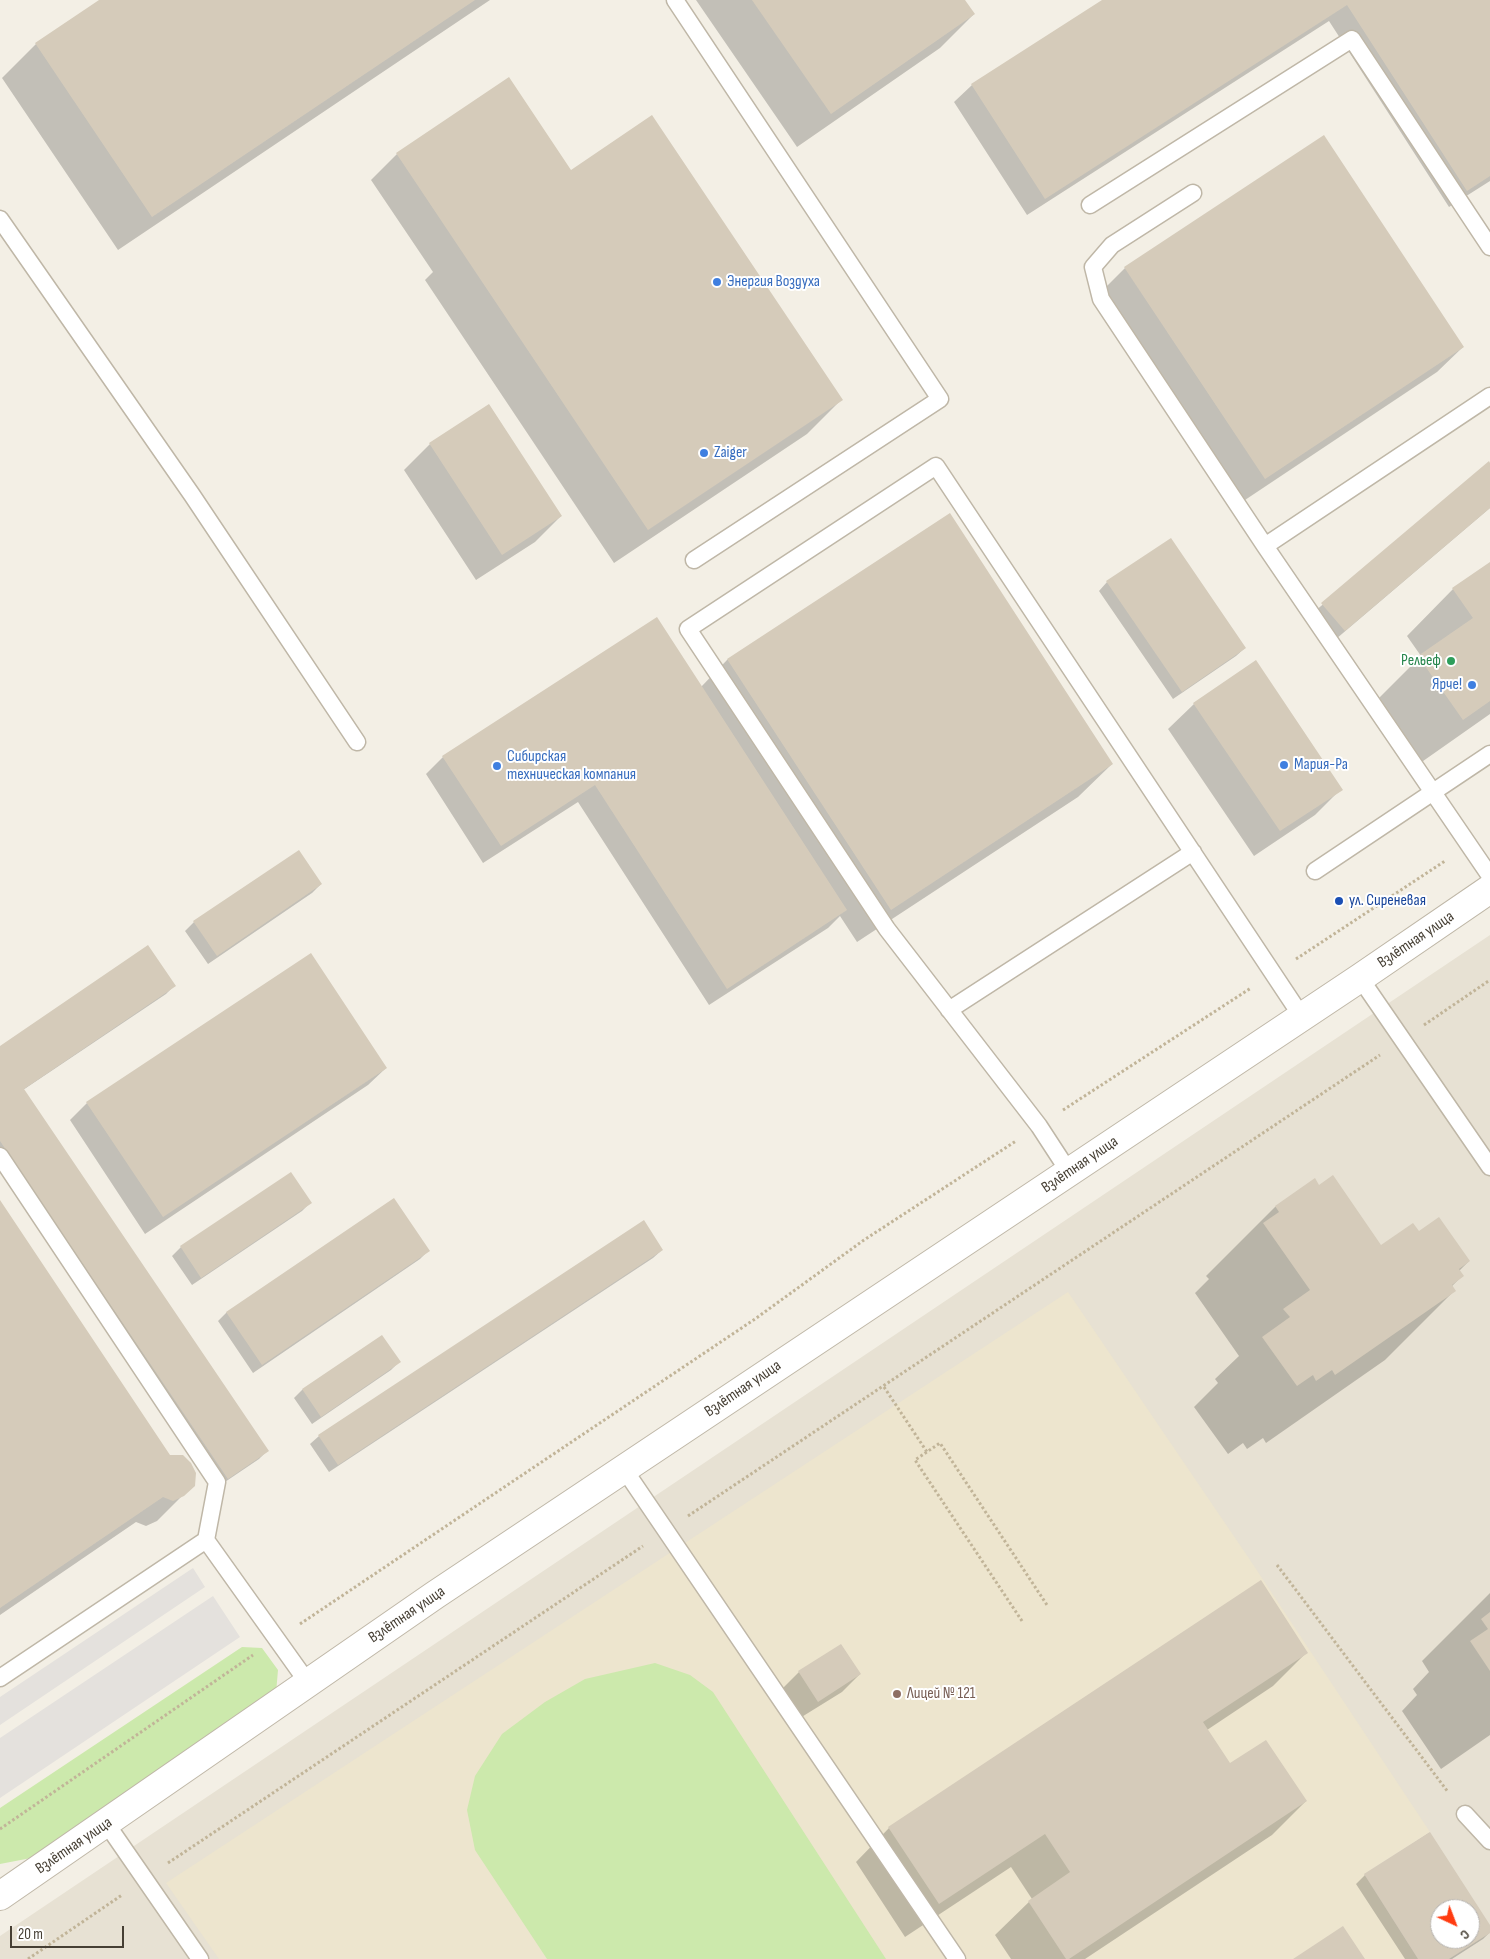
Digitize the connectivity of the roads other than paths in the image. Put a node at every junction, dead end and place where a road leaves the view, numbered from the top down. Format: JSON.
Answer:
{"nodes":[{"id":1,"x":675,"y":0,"type":"edge"},
{"id":2,"x":1193,"y":192,"type":"dead end"},
{"id":3,"x":1090,"y":205,"type":"dead end"},
{"id":4,"x":0,"y":220,"type":"edge"},
{"id":5,"x":1490,"y":246,"type":"edge"},
{"id":6,"x":1490,"y":396,"type":"edge"},
{"id":7,"x":1265,"y":546,"type":"junction"},
{"id":8,"x":694,"y":560,"type":"dead end"},
{"id":9,"x":357,"y":742,"type":"dead end"},
{"id":10,"x":1490,"y":754,"type":"edge"},
{"id":11,"x":1432,"y":792,"type":"junction"},
{"id":12,"x":1193,"y":852,"type":"junction"},
{"id":13,"x":1315,"y":871,"type":"dead end"},
{"id":14,"x":1490,"y":876,"type":"edge"},
{"id":15,"x":1490,"y":889,"type":"edge"},
{"id":16,"x":1360,"y":978,"type":"junction"},
{"id":17,"x":949,"y":1010,"type":"junction"},
{"id":18,"x":1302,"y":1017,"type":"junction"},
{"id":19,"x":0,"y":1156,"type":"edge"},
{"id":20,"x":1490,"y":1167,"type":"edge"},
{"id":21,"x":1069,"y":1172,"type":"junction"},
{"id":22,"x":624,"y":1469,"type":"junction"},
{"id":23,"x":206,"y":1540,"type":"junction"},
{"id":24,"x":0,"y":1678,"type":"edge"},
{"id":25,"x":308,"y":1683,"type":"junction"},
{"id":26,"x":1465,"y":1814,"type":"road end"},
{"id":27,"x":106,"y":1824,"type":"junction"},
{"id":28,"x":1490,"y":1840,"type":"edge"},
{"id":29,"x":2,"y":1890,"type":"edge"},
{"id":30,"x":200,"y":1959,"type":"edge"},
{"id":31,"x":957,"y":1959,"type":"edge"}],
"edges":[{"from":1,"to":8,"type":"lane"},
{"from":2,"to":7,"type":"lane"},
{"from":3,"to":5,"type":"lane"},
{"from":4,"to":9,"type":"lane"},
{"from":6,"to":7,"type":"lane"},
{"from":7,"to":11,"type":"lane"},
{"from":10,"to":11,"type":"lane"},
{"from":11,"to":13,"type":"lane"},
{"from":11,"to":14,"type":"lane"},
{"from":12,"to":17,"type":"lane"},
{"from":12,"to":17,"type":"lane"},
{"from":12,"to":18,"type":"lane"},
{"from":15,"to":16,"type":"street","name":"Взлётная улица"},
{"from":16,"to":18,"type":"street","name":"Взлётная улица"},
{"from":16,"to":20,"type":"lane"},
{"from":17,"to":21,"type":"lane"},
{"from":18,"to":21,"type":"street","name":"Взлётная улица"},
{"from":19,"to":23,"type":"lane"},
{"from":21,"to":22,"type":"street","name":"Взлётная улица"},
{"from":22,"to":25,"type":"street","name":"Взлётная улица"},
{"from":22,"to":31,"type":"lane"},
{"from":23,"to":24,"type":"lane"},
{"from":23,"to":25,"type":"lane"},
{"from":25,"to":27,"type":"street","name":"Взлётная улица"},
{"from":26,"to":28,"type":"lane"},
{"from":27,"to":29,"type":"street","name":"Взлётная улица"},
{"from":27,"to":30,"type":"lane"}]}
